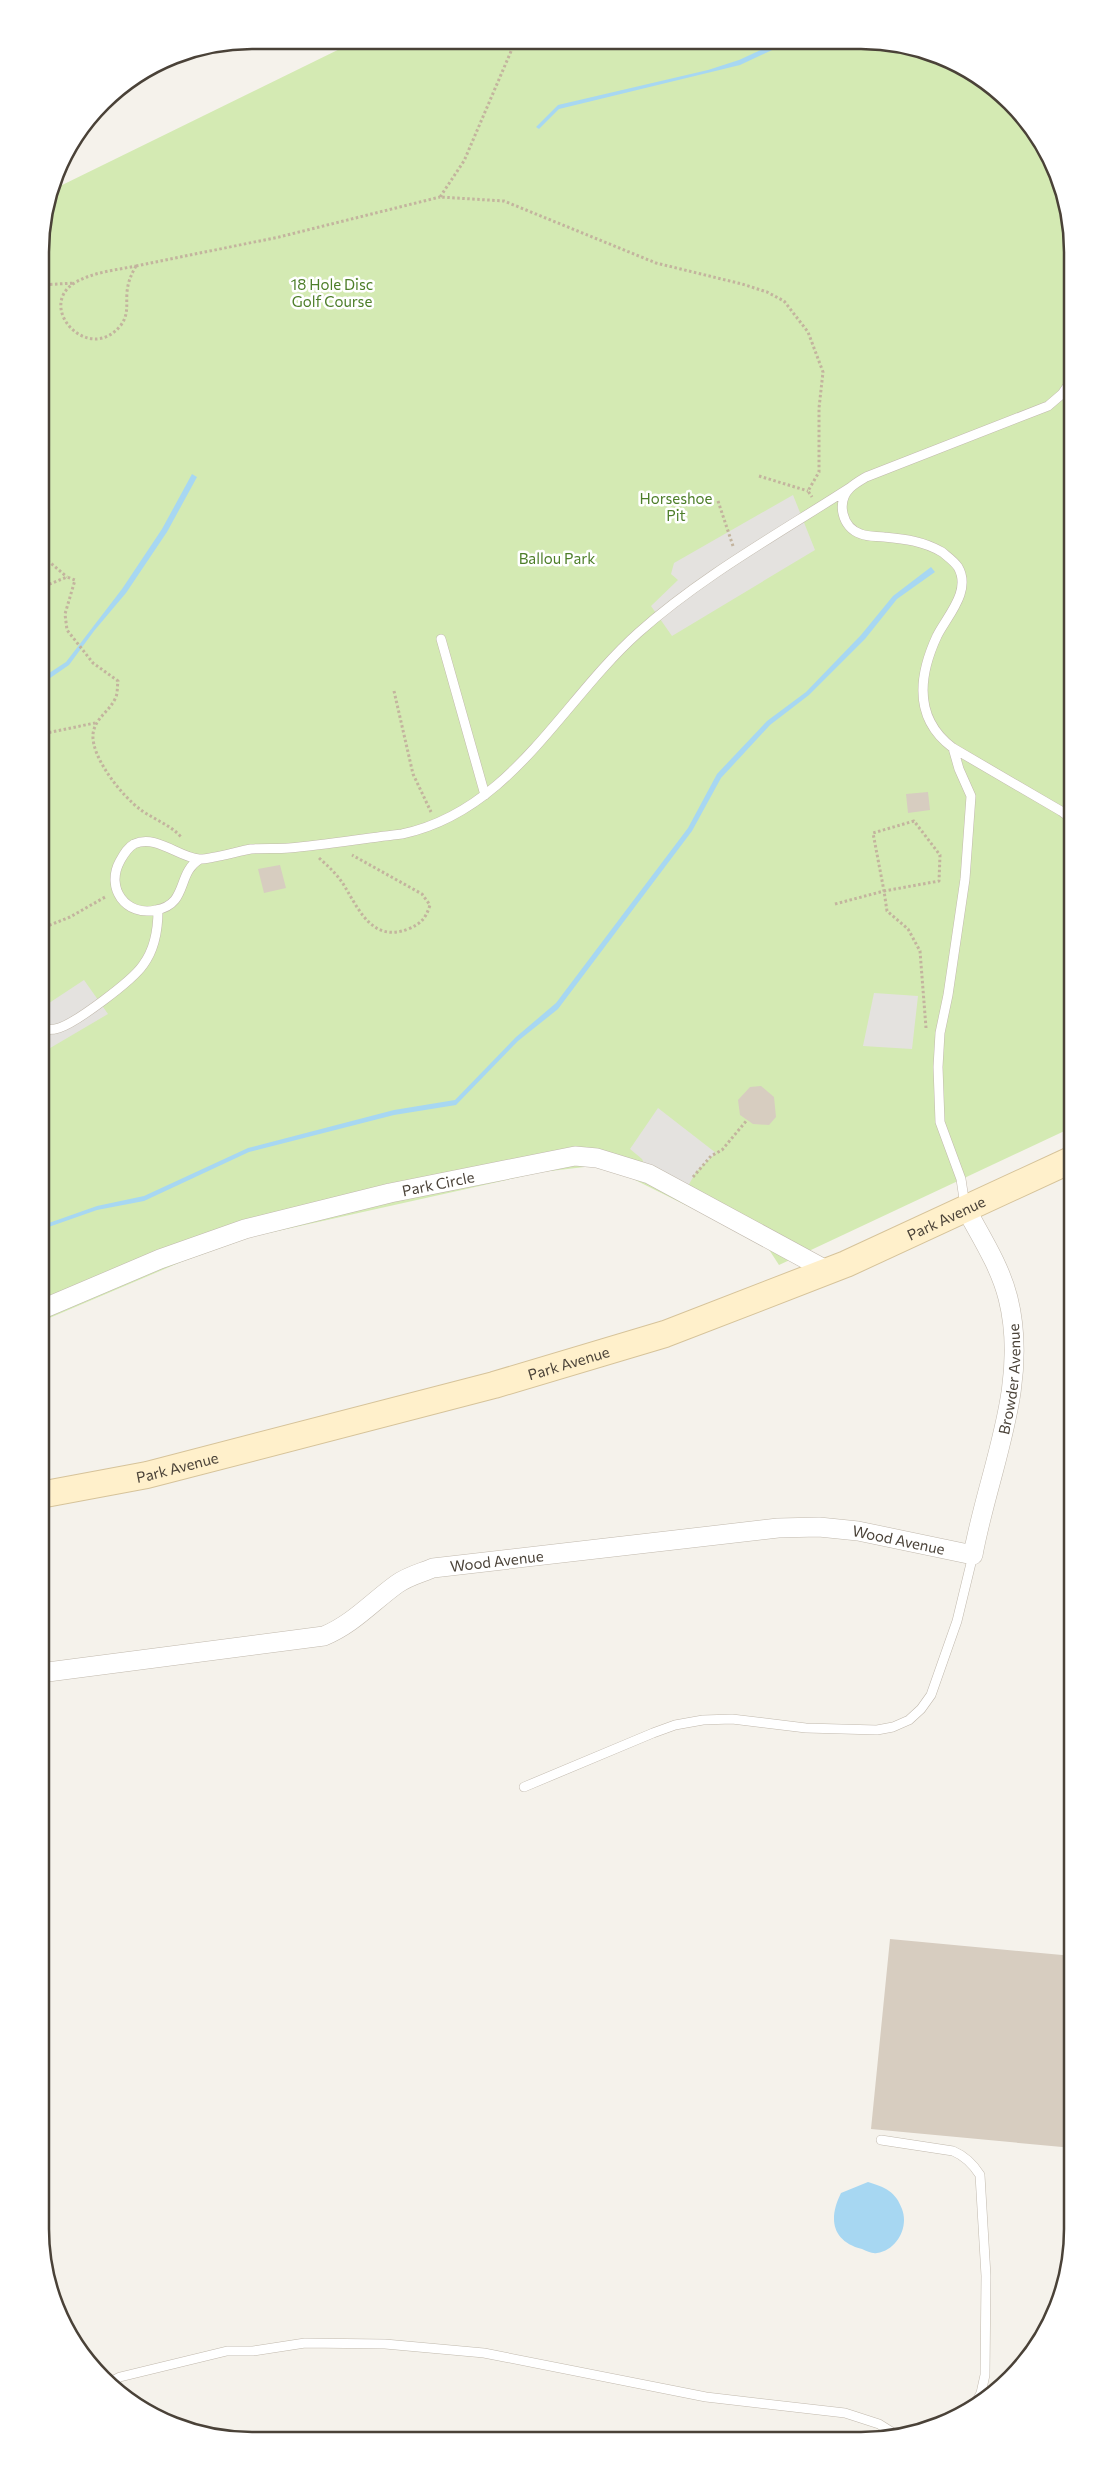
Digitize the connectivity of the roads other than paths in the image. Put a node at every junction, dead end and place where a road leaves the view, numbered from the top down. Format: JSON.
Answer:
{"nodes":[{"id":1,"x":1064,"y":391,"type":"edge"},
{"id":2,"x":851,"y":488,"type":"junction"},
{"id":3,"x":441,"y":639,"type":"dead end"},
{"id":4,"x":953,"y":748,"type":"junction"},
{"id":5,"x":485,"y":795,"type":"junction"},
{"id":6,"x":1064,"y":813,"type":"edge"},
{"id":7,"x":200,"y":859,"type":"junction"},
{"id":8,"x":158,"y":910,"type":"junction"},
{"id":9,"x":49,"y":1030,"type":"edge"},
{"id":10,"x":1064,"y":1163,"type":"edge"},
{"id":11,"x":966,"y":1209,"type":"junction"},
{"id":12,"x":828,"y":1271,"type":"junction"},
{"id":13,"x":49,"y":1306,"type":"edge"},
{"id":14,"x":49,"y":1493,"type":"edge"},
{"id":15,"x":973,"y":1555,"type":"junction"},
{"id":16,"x":49,"y":1672,"type":"edge"},
{"id":17,"x":524,"y":1787,"type":"dead end"},
{"id":18,"x":881,"y":2140,"type":"dead end"},
{"id":19,"x":115,"y":2379,"type":"edge"},
{"id":20,"x":981,"y":2393,"type":"edge"},
{"id":21,"x":890,"y":2431,"type":"edge"}],
"edges":[{"from":1,"to":2,"type":"lane"},
{"from":2,"to":4,"type":"lane"},
{"from":2,"to":5,"type":"lane"},
{"from":3,"to":5,"type":"lane"},
{"from":4,"to":6,"type":"lane"},
{"from":4,"to":11,"type":"lane"},
{"from":5,"to":7,"type":"lane"},
{"from":7,"to":8,"type":"lane"},
{"from":7,"to":8,"type":"lane"},
{"from":8,"to":9,"type":"lane"},
{"from":10,"to":11,"type":"main road","name":"Park Avenue"},
{"from":11,"to":12,"type":"main road","name":"Park Avenue"},
{"from":11,"to":15,"type":"street","name":"Browder Avenue"},
{"from":12,"to":13,"type":"street","name":"Park Circle"},
{"from":12,"to":14,"type":"main road","name":"Park Avenue"},
{"from":15,"to":16,"type":"street","name":"Wood Avenue"},
{"from":15,"to":17,"type":"lane"},
{"from":18,"to":20,"type":"lane"},
{"from":19,"to":21,"type":"lane"}]}
